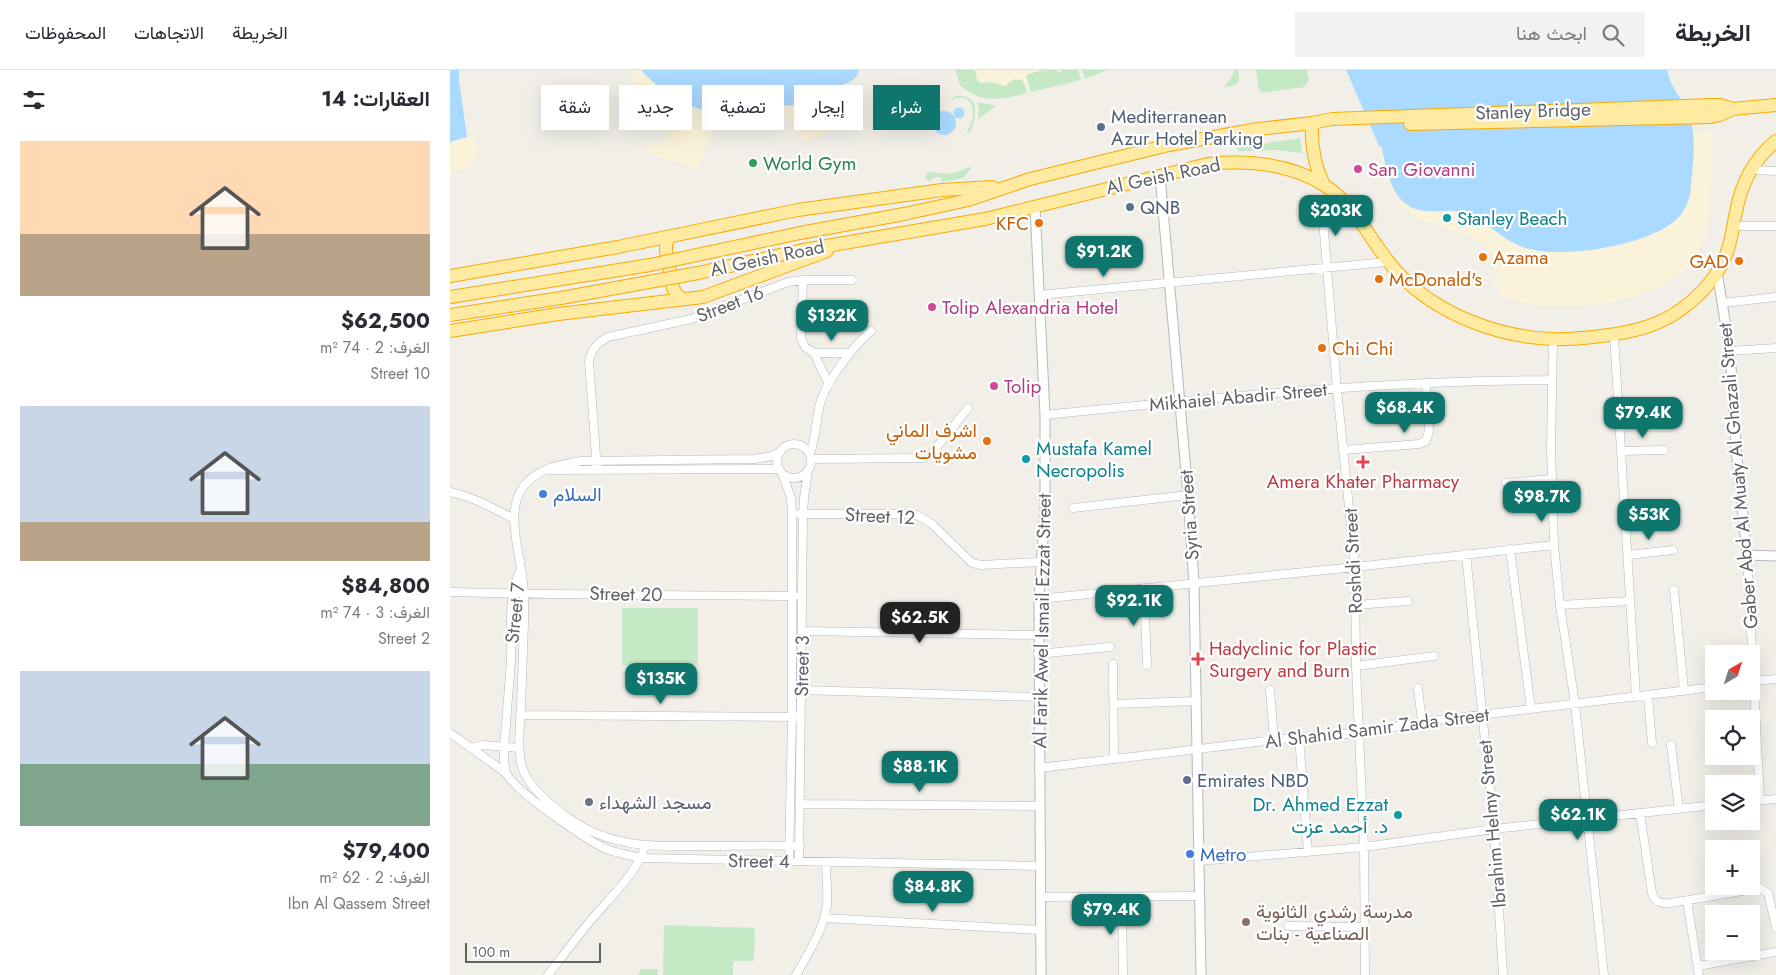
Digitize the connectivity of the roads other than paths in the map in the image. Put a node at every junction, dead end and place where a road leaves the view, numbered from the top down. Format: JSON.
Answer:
{"nodes":[{"id":1,"x":1776,"y":105,"type":"edge"},
{"id":2,"x":1312,"y":123,"type":"junction"},
{"id":3,"x":1332,"y":123,"type":"joint"},
{"id":4,"x":1776,"y":142,"type":"edge"},
{"id":5,"x":1752,"y":170,"type":"junction"},
{"id":6,"x":1776,"y":172,"type":"edge"},
{"id":7,"x":1160,"y":175,"type":"junction"},
{"id":8,"x":1324,"y":185,"type":"junction"},
{"id":9,"x":1002,"y":187,"type":"junction"},
{"id":10,"x":1035,"y":207,"type":"junction"},
{"id":11,"x":1322,"y":208,"type":"dead end"},
{"id":12,"x":1733,"y":226,"type":"junction"},
{"id":13,"x":1776,"y":226,"type":"edge"},
{"id":14,"x":670,"y":237,"type":"junction"},
{"id":15,"x":851,"y":242,"type":"junction"},
{"id":16,"x":1387,"y":262,"type":"junction"},
{"id":17,"x":1328,"y":268,"type":"junction"},
{"id":18,"x":1717,"y":272,"type":"junction"},
{"id":19,"x":450,"y":276,"type":"edge"},
{"id":20,"x":803,"y":280,"type":"junction"},
{"id":21,"x":852,"y":280,"type":"dead end"},
{"id":22,"x":1170,"y":283,"type":"junction"},
{"id":23,"x":1040,"y":295,"type":"junction"},
{"id":24,"x":450,"y":297,"type":"edge"},
{"id":25,"x":1776,"y":297,"type":"edge"},
{"id":26,"x":683,"y":299,"type":"junction"},
{"id":27,"x":1723,"y":303,"type":"junction"},
{"id":28,"x":450,"y":315,"type":"edge"},
{"id":29,"x":450,"y":331,"type":"edge"},
{"id":30,"x":871,"y":331,"type":"dead end"},
{"id":31,"x":1614,"y":335,"type":"junction"},
{"id":32,"x":1553,"y":339,"type":"junction"},
{"id":33,"x":1776,"y":348,"type":"edge"},
{"id":34,"x":1730,"y":351,"type":"junction"},
{"id":35,"x":814,"y":352,"type":"junction"},
{"id":36,"x":850,"y":353,"type":"junction"},
{"id":37,"x":1552,"y":380,"type":"junction"},
{"id":38,"x":1426,"y":383,"type":"junction"},
{"id":39,"x":829,"y":384,"type":"junction"},
{"id":40,"x":1337,"y":389,"type":"junction"},
{"id":41,"x":1180,"y":401,"type":"junction"},
{"id":42,"x":968,"y":408,"type":"dead end"},
{"id":43,"x":1045,"y":414,"type":"junction"},
{"id":44,"x":1344,"y":450,"type":"junction"},
{"id":45,"x":1664,"y":450,"type":"dead end"},
{"id":46,"x":1621,"y":451,"type":"junction"},
{"id":47,"x":780,"y":452,"type":"junction"},
{"id":48,"x":810,"y":457,"type":"junction"},
{"id":49,"x":597,"y":466,"type":"junction"},
{"id":50,"x":781,"y":471,"type":"junction"},
{"id":51,"x":808,"y":471,"type":"junction"},
{"id":52,"x":1551,"y":479,"type":"junction"},
{"id":53,"x":1506,"y":483,"type":"dead end"},
{"id":54,"x":450,"y":492,"type":"edge"},
{"id":55,"x":1188,"y":495,"type":"junction"},
{"id":56,"x":1074,"y":508,"type":"dead end"},
{"id":57,"x":792,"y":514,"type":"junction"},
{"id":58,"x":803,"y":514,"type":"junction"},
{"id":59,"x":514,"y":519,"type":"junction"},
{"id":60,"x":1554,"y":545,"type":"junction"},
{"id":61,"x":1510,"y":549,"type":"junction"},
{"id":62,"x":1673,"y":550,"type":"dead end"},
{"id":63,"x":1466,"y":554,"type":"junction"},
{"id":64,"x":1628,"y":554,"type":"junction"},
{"id":65,"x":1747,"y":556,"type":"junction"},
{"id":66,"x":1776,"y":556,"type":"edge"},
{"id":67,"x":1040,"y":562,"type":"junction"},
{"id":68,"x":1355,"y":567,"type":"junction"},
{"id":69,"x":521,"y":569,"type":"junction"},
{"id":70,"x":1194,"y":583,"type":"junction"},
{"id":71,"x":1144,"y":588,"type":"junction"},
{"id":72,"x":1674,"y":590,"type":"dead end"},
{"id":73,"x":450,"y":592,"type":"edge"},
{"id":74,"x":513,"y":594,"type":"junction"},
{"id":75,"x":524,"y":595,"type":"junction"},
{"id":76,"x":792,"y":596,"type":"junction"},
{"id":77,"x":802,"y":596,"type":"junction"},
{"id":78,"x":1038,"y":599,"type":"junction"},
{"id":79,"x":1408,"y":601,"type":"dead end"},
{"id":80,"x":1630,"y":601,"type":"junction"},
{"id":81,"x":1560,"y":604,"type":"junction"},
{"id":82,"x":1356,"y":605,"type":"junction"},
{"id":83,"x":802,"y":631,"type":"junction"},
{"id":84,"x":1038,"y":635,"type":"junction"},
{"id":85,"x":1751,"y":645,"type":"edge"},
{"id":86,"x":1110,"y":647,"type":"dead end"},
{"id":87,"x":1038,"y":654,"type":"junction"},
{"id":88,"x":1434,"y":656,"type":"dead end"},
{"id":89,"x":1113,"y":664,"type":"dead end"},
{"id":90,"x":1147,"y":665,"type":"dead end"},
{"id":91,"x":1356,"y":666,"type":"junction"},
{"id":92,"x":1776,"y":679,"type":"edge"},
{"id":93,"x":1760,"y":680,"type":"edge"},
{"id":94,"x":1418,"y":688,"type":"dead end"},
{"id":95,"x":1705,"y":688,"type":"edge"},
{"id":96,"x":801,"y":690,"type":"junction"},
{"id":97,"x":1270,"y":690,"type":"dead end"},
{"id":98,"x":1684,"y":691,"type":"junction"},
{"id":99,"x":1039,"y":696,"type":"junction"},
{"id":100,"x":1648,"y":696,"type":"junction"},
{"id":101,"x":1636,"y":697,"type":"junction"},
{"id":102,"x":1753,"y":700,"type":"edge"},
{"id":103,"x":1197,"y":701,"type":"junction"},
{"id":104,"x":1114,"y":704,"type":"junction"},
{"id":105,"x":1574,"y":704,"type":"junction"},
{"id":106,"x":1531,"y":709,"type":"junction"},
{"id":107,"x":520,"y":715,"type":"junction"},
{"id":108,"x":1483,"y":715,"type":"junction"},
{"id":109,"x":792,"y":718,"type":"junction"},
{"id":110,"x":801,"y":718,"type":"junction"},
{"id":111,"x":1422,"y":722,"type":"junction"},
{"id":112,"x":450,"y":733,"type":"edge"},
{"id":113,"x":1360,"y":733,"type":"junction"},
{"id":114,"x":1299,"y":737,"type":"junction"},
{"id":115,"x":1274,"y":740,"type":"junction"},
{"id":116,"x":1652,"y":743,"type":"dead end"},
{"id":117,"x":1671,"y":745,"type":"dead end"},
{"id":118,"x":504,"y":747,"type":"junction"},
{"id":119,"x":471,"y":748,"type":"junction"},
{"id":120,"x":519,"y":748,"type":"junction"},
{"id":121,"x":1198,"y":749,"type":"junction"},
{"id":122,"x":1114,"y":759,"type":"junction"},
{"id":123,"x":1039,"y":768,"type":"junction"},
{"id":124,"x":506,"y":773,"type":"junction"},
{"id":125,"x":1758,"y":775,"type":"edge"},
{"id":126,"x":790,"y":780,"type":"junction"},
{"id":127,"x":800,"y":780,"type":"junction"},
{"id":128,"x":1776,"y":799,"type":"edge"},
{"id":129,"x":1760,"y":800,"type":"edge"},
{"id":130,"x":800,"y":804,"type":"junction"},
{"id":131,"x":1040,"y":806,"type":"junction"},
{"id":132,"x":1705,"y":806,"type":"edge"},
{"id":133,"x":1679,"y":809,"type":"junction"},
{"id":134,"x":1640,"y":813,"type":"junction"},
{"id":135,"x":1587,"y":819,"type":"junction"},
{"id":136,"x":1494,"y":829,"type":"junction"},
{"id":137,"x":645,"y":846,"type":"junction"},
{"id":138,"x":789,"y":846,"type":"junction"},
{"id":139,"x":800,"y":846,"type":"junction"},
{"id":140,"x":1364,"y":848,"type":"junction"},
{"id":141,"x":1308,"y":852,"type":"junction"},
{"id":142,"x":641,"y":858,"type":"junction"},
{"id":143,"x":789,"y":861,"type":"junction"},
{"id":144,"x":799,"y":861,"type":"junction"},
{"id":145,"x":1199,"y":861,"type":"junction"},
{"id":146,"x":826,"y":862,"type":"junction"},
{"id":147,"x":1040,"y":866,"type":"junction"},
{"id":148,"x":1200,"y":896,"type":"junction"},
{"id":149,"x":1040,"y":897,"type":"junction"},
{"id":150,"x":1122,"y":897,"type":"junction"},
{"id":151,"x":1687,"y":901,"type":"junction"},
{"id":152,"x":824,"y":918,"type":"junction"},
{"id":153,"x":1288,"y":926,"type":"dead end"},
{"id":154,"x":1364,"y":927,"type":"junction"},
{"id":155,"x":1776,"y":927,"type":"edge"},
{"id":156,"x":1040,"y":930,"type":"junction"},
{"id":157,"x":1776,"y":952,"type":"edge"},
{"id":158,"x":1698,"y":966,"type":"junction"},
{"id":159,"x":548,"y":975,"type":"edge"},
{"id":160,"x":796,"y":975,"type":"edge"},
{"id":161,"x":1040,"y":975,"type":"edge"},
{"id":162,"x":1123,"y":975,"type":"edge"},
{"id":163,"x":1201,"y":975,"type":"edge"},
{"id":164,"x":1365,"y":975,"type":"edge"},
{"id":165,"x":1503,"y":975,"type":"edge"},
{"id":166,"x":1604,"y":975,"type":"edge"},
{"id":167,"x":1699,"y":975,"type":"edge"}],
"edges":[{"from":1,"to":3,"type":"highway","name":"Stanley Bridge"},
{"from":2,"to":3,"type":"highway","name":"Al Geish Road"},
{"from":2,"to":8,"type":"highway"},
{"from":2,"to":9,"type":"highway","name":"Al Geish Road"},
{"from":4,"to":5,"type":"highway","name":"Al Geish Road"},
{"from":5,"to":6,"type":"street"},
{"from":5,"to":12,"type":"highway","name":"Al Geish Road"},
{"from":7,"to":8,"type":"highway","name":"Al Geish Road"},
{"from":7,"to":10,"type":"highway","name":"Al Geish Road"},
{"from":7,"to":22,"type":"street","name":"Syria Street"},
{"from":8,"to":16,"type":"highway","name":"Al Geish Road"},
{"from":9,"to":14,"type":"highway"},
{"from":9,"to":24,"type":"highway","name":"Al Geish Road","bridge":true},
{"from":10,"to":15,"type":"highway","name":"Al Geish Road"},
{"from":10,"to":23,"type":"street","name":"Al Farik Awel Ismail Ezzat Street"},
{"from":11,"to":17,"type":"street","name":"Roshdi Street"},
{"from":12,"to":13,"type":"street"},
{"from":12,"to":18,"type":"highway","name":"Al Geish Road"},
{"from":14,"to":19,"type":"highway"},
{"from":14,"to":26,"type":"highway"},
{"from":15,"to":26,"type":"highway"},
{"from":15,"to":28,"type":"highway","name":"Al Geish Road","bridge":true},
{"from":16,"to":17,"type":"street"},
{"from":16,"to":32,"type":"highway","name":"Al Geish Road"},
{"from":17,"to":22,"type":"street"},
{"from":17,"to":40,"type":"street","name":"Roshdi Street"},
{"from":18,"to":27,"type":"street","name":"Gaber Abd Al Muaty Al Ghazali Street"},
{"from":18,"to":31,"type":"highway","name":"Al Geish Road"},
{"from":20,"to":21,"type":"street","name":"Street 16"},
{"from":20,"to":35,"type":"street"},
{"from":20,"to":49,"type":"street","name":"Street 16"},
{"from":22,"to":23,"type":"street"},
{"from":22,"to":41,"type":"street","name":"Syria Street"},
{"from":23,"to":43,"type":"street","name":"Al Farik Awel Ismail Ezzat Street"},
{"from":25,"to":27,"type":"street"},
{"from":26,"to":29,"type":"highway"},
{"from":27,"to":34,"type":"street","name":"Gaber Abd Al Muaty Al Ghazali Street"},
{"from":30,"to":36,"type":"street"},
{"from":31,"to":32,"type":"highway","name":"Al Geish Road"},
{"from":31,"to":46,"type":"street"},
{"from":32,"to":37,"type":"street"},
{"from":33,"to":34,"type":"street"},
{"from":34,"to":65,"type":"street","name":"Gaber Abd Al Muaty Al Ghazali Street"},
{"from":35,"to":36,"type":"street"},
{"from":35,"to":39,"type":"street"},
{"from":36,"to":39,"type":"street"},
{"from":37,"to":38,"type":"street","name":"Mikhaiel Abadir Street"},
{"from":37,"to":52,"type":"street"},
{"from":38,"to":40,"type":"street","name":"Mikhaiel Abadir Street"},
{"from":38,"to":44,"type":"street"},
{"from":39,"to":48,"type":"street"},
{"from":40,"to":41,"type":"street","name":"Mikhaiel Abadir Street"},
{"from":40,"to":44,"type":"street","name":"Roshdi Street"},
{"from":41,"to":43,"type":"street","name":"Mikhaiel Abadir Street"},
{"from":41,"to":55,"type":"street","name":"Syria Street"},
{"from":42,"to":48,"type":"street"},
{"from":43,"to":67,"type":"street","name":"Al Farik Awel Ismail Ezzat Street"},
{"from":44,"to":68,"type":"street","name":"Roshdi Street"},
{"from":45,"to":46,"type":"street"},
{"from":46,"to":64,"type":"street"},
{"from":47,"to":48,"type":"street"},
{"from":47,"to":49,"type":"street"},
{"from":47,"to":50,"type":"street"},
{"from":48,"to":51,"type":"street"},
{"from":49,"to":50,"type":"street"},
{"from":49,"to":59,"type":"street"},
{"from":50,"to":51,"type":"street"},
{"from":50,"to":57,"type":"street","name":"Street 3"},
{"from":51,"to":58,"type":"street","name":"Street 3"},
{"from":52,"to":53,"type":"street"},
{"from":52,"to":60,"type":"street"},
{"from":54,"to":59,"type":"street"},
{"from":55,"to":56,"type":"street"},
{"from":55,"to":70,"type":"street","name":"Syria Street"},
{"from":57,"to":58,"type":"street","name":"Street 12"},
{"from":57,"to":76,"type":"street","name":"Street 3"},
{"from":58,"to":67,"type":"street","name":"Street 12"},
{"from":58,"to":77,"type":"street","name":"Street 3"},
{"from":59,"to":69,"type":"street"},
{"from":60,"to":61,"type":"street"},
{"from":60,"to":81,"type":"street"},
{"from":61,"to":63,"type":"street"},
{"from":61,"to":106,"type":"street"},
{"from":62,"to":64,"type":"street"},
{"from":63,"to":68,"type":"street"},
{"from":63,"to":108,"type":"street","name":"Ibrahim Helmy Street"},
{"from":64,"to":80,"type":"street"},
{"from":65,"to":66,"type":"street"},
{"from":65,"to":85,"type":"street","name":"Gaber Abd Al Muaty Al Ghazali Street"},
{"from":67,"to":78,"type":"street","name":"Al Farik Awel Ismail Ezzat Street"},
{"from":68,"to":70,"type":"street"},
{"from":68,"to":82,"type":"street","name":"Roshdi Street"},
{"from":69,"to":74,"type":"street","name":"Street 7"},
{"from":69,"to":75,"type":"street","name":"Street 7"},
{"from":70,"to":71,"type":"street"},
{"from":70,"to":103,"type":"street","name":"Syria Street"},
{"from":71,"to":78,"type":"street"},
{"from":71,"to":90,"type":"street"},
{"from":72,"to":98,"type":"street"},
{"from":73,"to":74,"type":"street","name":"Street 20"},
{"from":74,"to":75,"type":"street","name":"Street 20"},
{"from":74,"to":118,"type":"street","name":"Street 7"},
{"from":75,"to":76,"type":"street","name":"Street 20"},
{"from":75,"to":107,"type":"street","name":"Street 7"},
{"from":76,"to":77,"type":"street","name":"Street 20"},
{"from":76,"to":109,"type":"street","name":"Street 3"},
{"from":77,"to":83,"type":"street","name":"Street 3"},
{"from":78,"to":84,"type":"street","name":"Al Farik Awel Ismail Ezzat Street"},
{"from":79,"to":82,"type":"street"},
{"from":80,"to":81,"type":"street"},
{"from":80,"to":101,"type":"street"},
{"from":81,"to":105,"type":"street"},
{"from":82,"to":91,"type":"street","name":"Roshdi Street"},
{"from":83,"to":84,"type":"street"},
{"from":83,"to":96,"type":"street","name":"Street 3"},
{"from":84,"to":87,"type":"street","name":"Al Farik Awel Ismail Ezzat Street"},
{"from":86,"to":87,"type":"street"},
{"from":87,"to":99,"type":"street","name":"Al Farik Awel Ismail Ezzat Street"},
{"from":88,"to":91,"type":"street"},
{"from":89,"to":104,"type":"street"},
{"from":91,"to":113,"type":"street","name":"Roshdi Street"},
{"from":92,"to":93,"type":"street"},
{"from":94,"to":111,"type":"street"},
{"from":95,"to":98,"type":"street","name":"Al Shahid Samir Zada Street"},
{"from":96,"to":99,"type":"street"},
{"from":96,"to":110,"type":"street","name":"Street 3"},
{"from":97,"to":115,"type":"street"},
{"from":98,"to":100,"type":"street","name":"Al Shahid Samir Zada Street"},
{"from":99,"to":123,"type":"street","name":"Al Farik Awel Ismail Ezzat Street"},
{"from":100,"to":101,"type":"street","name":"Al Shahid Samir Zada Street"},
{"from":100,"to":116,"type":"street"},
{"from":101,"to":105,"type":"street","name":"Al Shahid Samir Zada Street"},
{"from":102,"to":125,"type":"street","name":"Gaber Abd Al Muaty Al Ghazali Street"},
{"from":103,"to":104,"type":"street"},
{"from":103,"to":121,"type":"street","name":"Syria Street"},
{"from":104,"to":122,"type":"street"},
{"from":105,"to":106,"type":"street","name":"Al Shahid Samir Zada Street"},
{"from":105,"to":135,"type":"street"},
{"from":106,"to":108,"type":"street","name":"Al Shahid Samir Zada Street"},
{"from":107,"to":109,"type":"street"},
{"from":107,"to":120,"type":"street","name":"Street 7"},
{"from":108,"to":111,"type":"street","name":"Al Shahid Samir Zada Street"},
{"from":108,"to":136,"type":"street","name":"Ibrahim Helmy Street"},
{"from":109,"to":110,"type":"street"},
{"from":109,"to":126,"type":"street","name":"Street 3"},
{"from":110,"to":127,"type":"street","name":"Street 3"},
{"from":111,"to":113,"type":"street","name":"Al Shahid Samir Zada Street"},
{"from":112,"to":119,"type":"street","name":"Street 4"},
{"from":113,"to":114,"type":"street","name":"Al Shahid Samir Zada Street"},
{"from":113,"to":140,"type":"street","name":"Roshdi Street"},
{"from":114,"to":115,"type":"street","name":"Al Shahid Samir Zada Street"},
{"from":114,"to":141,"type":"street"},
{"from":115,"to":121,"type":"street","name":"Al Shahid Samir Zada Street"},
{"from":117,"to":133,"type":"street"},
{"from":118,"to":119,"type":"street"},
{"from":118,"to":120,"type":"street"},
{"from":118,"to":124,"type":"street"},
{"from":119,"to":124,"type":"street","name":"Street 4"},
{"from":120,"to":137,"type":"street","name":"Street 4"},
{"from":121,"to":122,"type":"street","name":"Al Shahid Samir Zada Street"},
{"from":121,"to":145,"type":"street","name":"Syria Street"},
{"from":122,"to":123,"type":"street","name":"Al Shahid Samir Zada Street"},
{"from":123,"to":131,"type":"street","name":"Al Farik Awel Ismail Ezzat Street"},
{"from":124,"to":142,"type":"street","name":"Street 4"},
{"from":126,"to":127,"type":"street"},
{"from":126,"to":138,"type":"street","name":"Street 3"},
{"from":127,"to":130,"type":"street","name":"Street 3"},
{"from":128,"to":129,"type":"street"},
{"from":130,"to":131,"type":"street"},
{"from":130,"to":139,"type":"street","name":"Street 3"},
{"from":131,"to":147,"type":"street","name":"Al Farik Awel Ismail Ezzat Street"},
{"from":132,"to":133,"type":"street"},
{"from":133,"to":134,"type":"street"},
{"from":134,"to":135,"type":"street"},
{"from":134,"to":151,"type":"street"},
{"from":135,"to":136,"type":"street"},
{"from":135,"to":166,"type":"street"},
{"from":136,"to":140,"type":"street"},
{"from":136,"to":165,"type":"street","name":"Ibrahim Helmy Street"},
{"from":137,"to":138,"type":"street","name":"Street 4"},
{"from":137,"to":142,"type":"street"},
{"from":138,"to":139,"type":"street","name":"Street 4"},
{"from":138,"to":143,"type":"street","name":"Street 3"},
{"from":139,"to":144,"type":"street","name":"Street 3"},
{"from":140,"to":141,"type":"street"},
{"from":140,"to":154,"type":"street","name":"Roshdi Street"},
{"from":141,"to":145,"type":"street"},
{"from":142,"to":143,"type":"street","name":"Street 4"},
{"from":142,"to":159,"type":"street"},
{"from":143,"to":144,"type":"street","name":"Street 4"},
{"from":144,"to":146,"type":"street","name":"Street 4"},
{"from":145,"to":148,"type":"street","name":"Syria Street"},
{"from":146,"to":147,"type":"street","name":"Street 4"},
{"from":146,"to":152,"type":"street"},
{"from":147,"to":149,"type":"street","name":"Al Farik Awel Ismail Ezzat Street"},
{"from":148,"to":150,"type":"street"},
{"from":148,"to":163,"type":"street","name":"Syria Street"},
{"from":149,"to":150,"type":"street"},
{"from":149,"to":156,"type":"street","name":"Al Farik Awel Ismail Ezzat Street"},
{"from":150,"to":162,"type":"street"},
{"from":151,"to":155,"type":"street"},
{"from":151,"to":158,"type":"street"},
{"from":152,"to":156,"type":"street"},
{"from":152,"to":160,"type":"street"},
{"from":153,"to":154,"type":"street"},
{"from":154,"to":164,"type":"street","name":"Roshdi Street"},
{"from":156,"to":161,"type":"street","name":"Al Farik Awel Ismail Ezzat Street"},
{"from":157,"to":158,"type":"street"},
{"from":158,"to":167,"type":"street"}]}
